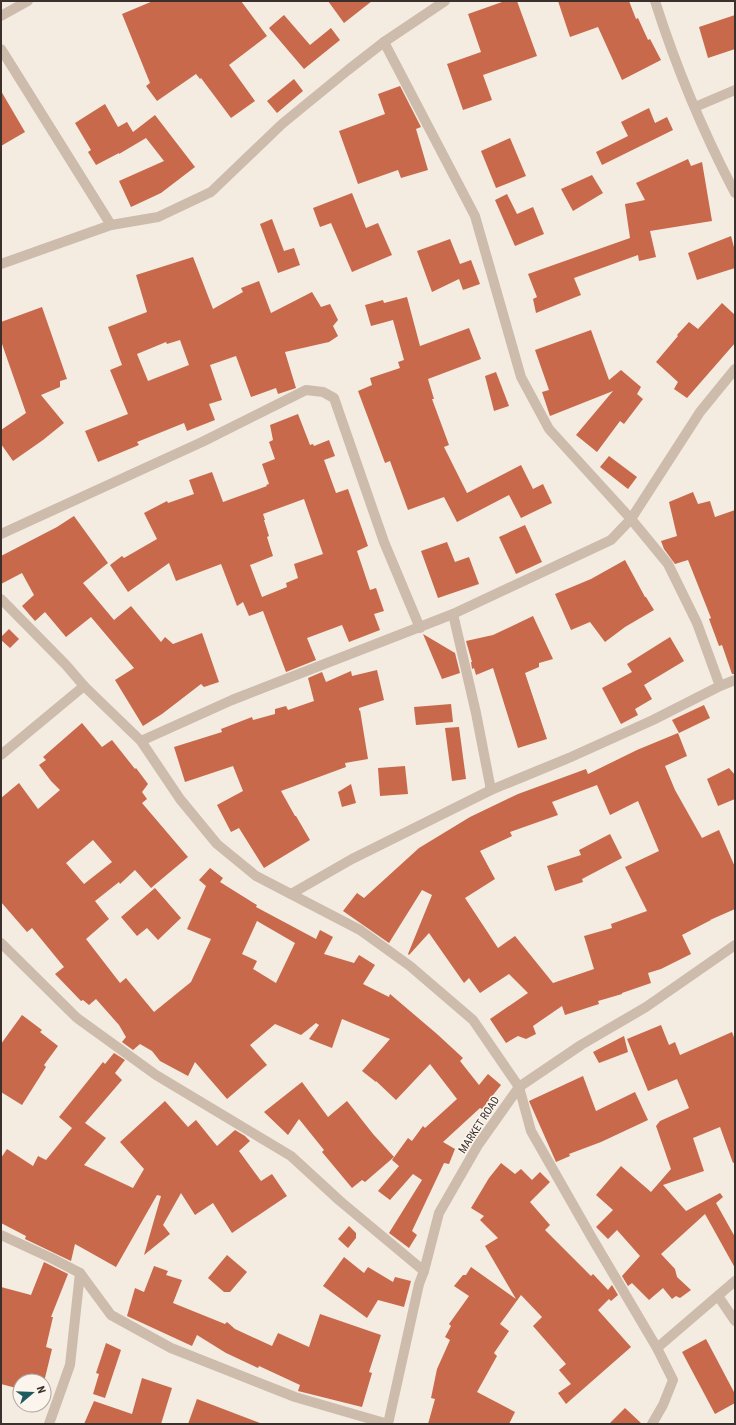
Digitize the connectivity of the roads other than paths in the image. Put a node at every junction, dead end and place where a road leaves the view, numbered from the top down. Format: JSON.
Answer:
{"nodes":[{"id":1,"x":28,"y":1,"type":"edge"},
{"id":2,"x":445,"y":1,"type":"edge"},
{"id":3,"x":655,"y":1,"type":"edge"},
{"id":4,"x":1,"y":16,"type":"edge"},
{"id":5,"x":384,"y":42,"type":"junction"},
{"id":6,"x":1,"y":49,"type":"edge"},
{"id":7,"x":735,"y":90,"type":"edge"},
{"id":8,"x":695,"y":107,"type":"junction"},
{"id":9,"x":735,"y":193,"type":"edge"},
{"id":10,"x":112,"y":224,"type":"junction"},
{"id":11,"x":1,"y":264,"type":"edge"},
{"id":12,"x":735,"y":369,"type":"edge"},
{"id":13,"x":631,"y":519,"type":"junction"},
{"id":14,"x":1,"y":534,"type":"edge"},
{"id":15,"x":1,"y":599,"type":"edge"},
{"id":16,"x":453,"y":614,"type":"junction"},
{"id":17,"x":420,"y":628,"type":"junction"},
{"id":18,"x":735,"y":680,"type":"edge"},
{"id":19,"x":84,"y":686,"type":"junction"},
{"id":20,"x":720,"y":686,"type":"junction"},
{"id":21,"x":141,"y":741,"type":"junction"},
{"id":22,"x":1,"y":755,"type":"edge"},
{"id":23,"x":491,"y":790,"type":"junction"},
{"id":24,"x":291,"y":894,"type":"junction"},
{"id":25,"x":1,"y":943,"type":"edge"},
{"id":26,"x":735,"y":945,"type":"edge"},
{"id":27,"x":518,"y":1087,"type":"junction"},
{"id":28,"x":1,"y":1235,"type":"edge"},
{"id":29,"x":424,"y":1271,"type":"junction"},
{"id":30,"x":80,"y":1273,"type":"junction"},
{"id":31,"x":735,"y":1281,"type":"edge"},
{"id":32,"x":718,"y":1296,"type":"junction"},
{"id":33,"x":735,"y":1321,"type":"edge"},
{"id":34,"x":656,"y":1348,"type":"junction"},
{"id":35,"x":49,"y":1424,"type":"edge"},
{"id":36,"x":388,"y":1424,"type":"edge"},
{"id":37,"x":652,"y":1424,"type":"edge"}],
"edges":[{"from":1,"to":4,"type":"street"},
{"from":2,"to":5,"type":"street"},
{"from":3,"to":8,"type":"street"},
{"from":5,"to":10,"type":"street"},
{"from":5,"to":13,"type":"street"},
{"from":6,"to":10,"type":"street"},
{"from":7,"to":8,"type":"street"},
{"from":8,"to":9,"type":"street"},
{"from":10,"to":11,"type":"street"},
{"from":12,"to":13,"type":"street"},
{"from":13,"to":16,"type":"street"},
{"from":13,"to":20,"type":"street"},
{"from":14,"to":17,"type":"street"},
{"from":15,"to":19,"type":"street"},
{"from":16,"to":17,"type":"street"},
{"from":16,"to":23,"type":"street"},
{"from":17,"to":21,"type":"street"},
{"from":18,"to":20,"type":"street"},
{"from":19,"to":21,"type":"street"},
{"from":19,"to":22,"type":"street"},
{"from":20,"to":23,"type":"street"},
{"from":21,"to":24,"type":"street"},
{"from":23,"to":24,"type":"street"},
{"from":24,"to":27,"type":"street"},
{"from":25,"to":29,"type":"street"},
{"from":26,"to":27,"type":"street","name":"MARKET ROAD"},
{"from":27,"to":29,"type":"street","name":"MARKET ROAD"},
{"from":27,"to":34,"type":"street"},
{"from":28,"to":30,"type":"street"},
{"from":29,"to":36,"type":"street","name":"MARKET ROAD"},
{"from":30,"to":35,"type":"street"},
{"from":30,"to":36,"type":"street"},
{"from":31,"to":32,"type":"street"},
{"from":32,"to":33,"type":"street"},
{"from":32,"to":34,"type":"street"},
{"from":34,"to":37,"type":"street"}]}
